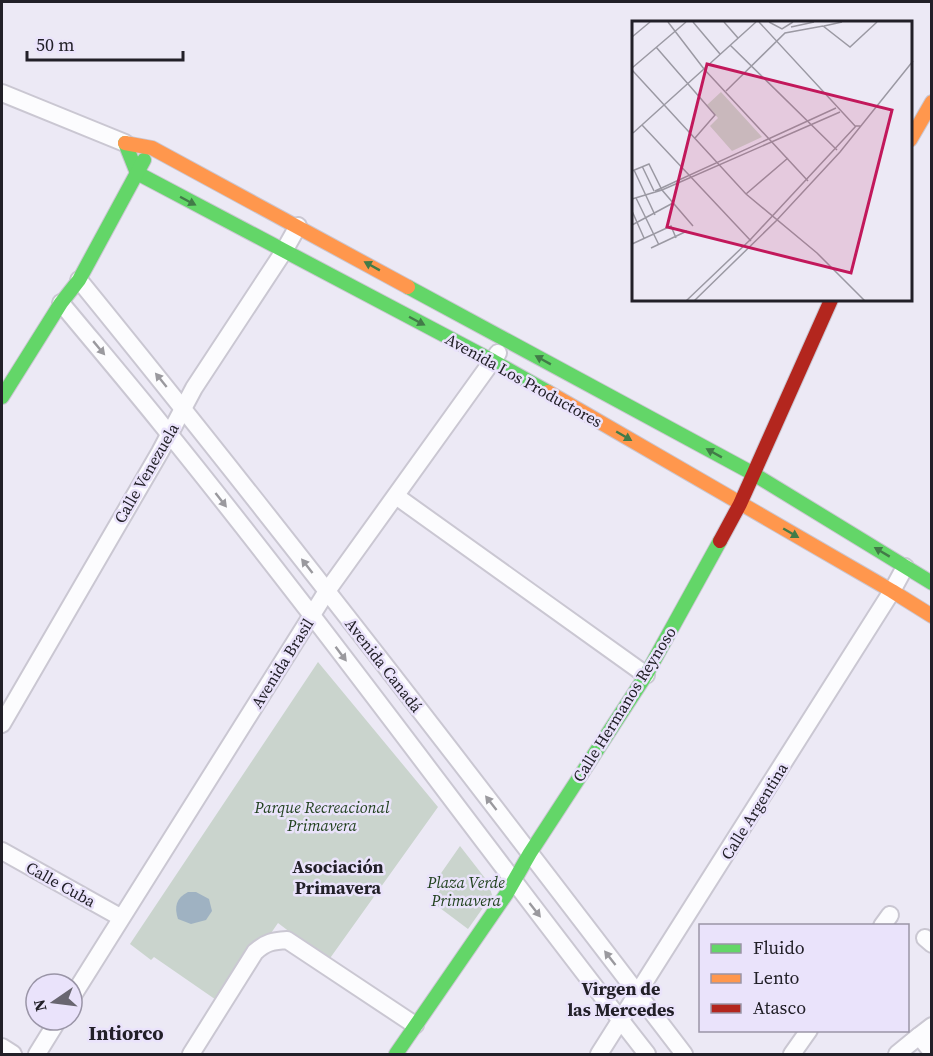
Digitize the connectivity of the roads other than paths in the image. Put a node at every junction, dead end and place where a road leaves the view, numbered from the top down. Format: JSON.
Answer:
{"nodes":[{"id":1,"x":2,"y":93,"type":"edge"},
{"id":2,"x":932,"y":102,"type":"edge"},
{"id":3,"x":912,"y":137,"type":"edge"},
{"id":4,"x":125,"y":142,"type":"junction"},
{"id":5,"x":152,"y":148,"type":"junction"},
{"id":6,"x":137,"y":173,"type":"junction"},
{"id":7,"x":298,"y":226,"type":"junction"},
{"id":8,"x":284,"y":251,"type":"junction"},
{"id":9,"x":79,"y":280,"type":"junction"},
{"id":10,"x":830,"y":302,"type":"edge"},
{"id":11,"x":61,"y":303,"type":"junction"},
{"id":12,"x":505,"y":339,"type":"junction"},
{"id":13,"x":493,"y":361,"type":"junction"},
{"id":14,"x":2,"y":397,"type":"edge"},
{"id":15,"x":183,"y":408,"type":"junction"},
{"id":16,"x":169,"y":433,"type":"junction"},
{"id":17,"x":752,"y":473,"type":"junction"},
{"id":18,"x":396,"y":496,"type":"junction"},
{"id":19,"x":740,"y":504,"type":"junction"},
{"id":20,"x":905,"y":567,"type":"junction"},
{"id":21,"x":932,"y":584,"type":"edge"},
{"id":22,"x":327,"y":591,"type":"junction"},
{"id":23,"x":892,"y":591,"type":"junction"},
{"id":24,"x":312,"y":615,"type":"junction"},
{"id":25,"x":932,"y":616,"type":"edge"},
{"id":26,"x":646,"y":675,"type":"junction"},
{"id":27,"x":2,"y":724,"type":"edge"},
{"id":28,"x":2,"y":851,"type":"edge"},
{"id":29,"x":530,"y":853,"type":"junction"},
{"id":30,"x":514,"y":883,"type":"junction"},
{"id":31,"x":120,"y":917,"type":"junction"},
{"id":32,"x":84,"y":977,"type":"edge"},
{"id":33,"x":638,"y":995,"type":"junction"},
{"id":34,"x":622,"y":1022,"type":"junction"},
{"id":35,"x":415,"y":1025,"type":"junction"},
{"id":36,"x":925,"y":1031,"type":"edge"},
{"id":37,"x":51,"y":1032,"type":"edge"},
{"id":38,"x":808,"y":1032,"type":"edge"},
{"id":39,"x":2,"y":1047,"type":"edge"},
{"id":40,"x":932,"y":1052,"type":"edge"},
{"id":41,"x":13,"y":1054,"type":"edge"},
{"id":42,"x":37,"y":1054,"type":"edge"},
{"id":43,"x":191,"y":1054,"type":"edge"},
{"id":44,"x":396,"y":1054,"type":"edge"},
{"id":45,"x":599,"y":1054,"type":"edge"},
{"id":46,"x":647,"y":1054,"type":"edge"},
{"id":47,"x":684,"y":1054,"type":"edge"},
{"id":48,"x":794,"y":1054,"type":"edge"},
{"id":49,"x":897,"y":1054,"type":"edge"}],
"edges":[{"from":1,"to":4,"type":"street","name":"Avenida Los Productores"},
{"from":2,"to":3,"type":"street"},
{"from":4,"to":5,"type":"street","name":"Avenida Los Productores"},
{"from":4,"to":6,"type":"street"},
{"from":5,"to":6,"type":"street"},
{"from":5,"to":7,"type":"street","name":"Avenida Los Productores"},
{"from":6,"to":8,"type":"street","name":"Avenida Los Productores","one_way":true},
{"from":6,"to":9,"type":"street"},
{"from":7,"to":8,"type":"street","name":"Calle Venezuela"},
{"from":12,"to":7,"type":"street","name":"Avenida Los Productores","one_way":true},
{"from":8,"to":13,"type":"street","name":"Avenida Los Productores","one_way":true},
{"from":8,"to":15,"type":"street","name":"Calle Venezuela"},
{"from":9,"to":11,"type":"street"},
{"from":15,"to":9,"type":"street","name":"Avenida Canadá","one_way":true},
{"from":10,"to":17,"type":"street","name":"Calle Hermanos Reynoso"},
{"from":11,"to":14,"type":"street"},
{"from":11,"to":16,"type":"street","name":"Avenida Canadá","one_way":true},
{"from":12,"to":13,"type":"street","name":"Avenida Brasil"},
{"from":17,"to":12,"type":"street","name":"Avenida Los Productores","one_way":true},
{"from":13,"to":18,"type":"street","name":"Avenida Brasil"},
{"from":13,"to":19,"type":"street","name":"Avenida Los Productores","one_way":true},
{"from":15,"to":16,"type":"street","name":"Calle Venezuela"},
{"from":22,"to":15,"type":"street","name":"Avenida Canadá","one_way":true},
{"from":16,"to":24,"type":"street","name":"Avenida Canadá","one_way":true},
{"from":16,"to":27,"type":"street","name":"Calle Venezuela"},
{"from":17,"to":19,"type":"street","name":"Calle Hermanos Reynoso"},
{"from":20,"to":17,"type":"street","name":"Avenida Los Productores","one_way":true},
{"from":18,"to":22,"type":"street","name":"Avenida Brasil"},
{"from":18,"to":26,"type":"street"},
{"from":19,"to":23,"type":"street","name":"Avenida Los Productores","one_way":true},
{"from":19,"to":26,"type":"street","name":"Calle Hermanos Reynoso"},
{"from":20,"to":21,"type":"street","name":"Avenida Los Productores"},
{"from":20,"to":23,"type":"street","name":"Calle Argentina"},
{"from":22,"to":24,"type":"street","name":"Avenida Brasil"},
{"from":29,"to":22,"type":"street","name":"Avenida Canadá","one_way":true},
{"from":23,"to":25,"type":"street","name":"Avenida Los Productores"},
{"from":23,"to":33,"type":"street","name":"Calle Argentina"},
{"from":24,"to":30,"type":"street","name":"Avenida Canadá","one_way":true},
{"from":24,"to":31,"type":"street","name":"Avenida Brasil"},
{"from":26,"to":29,"type":"street","name":"Calle Hermanos Reynoso"},
{"from":28,"to":31,"type":"street","name":"Calle Cuba"},
{"from":29,"to":30,"type":"street","name":"Calle Hermanos Reynoso"},
{"from":33,"to":29,"type":"street","name":"Avenida Canadá","one_way":true},
{"from":30,"to":34,"type":"street","name":"Avenida Canadá","one_way":true},
{"from":30,"to":35,"type":"street","name":"Calle Hermanos Reynoso"},
{"from":31,"to":32,"type":"street","name":"Avenida Brasil"},
{"from":33,"to":34,"type":"street","name":"Calle Argentina"},
{"from":33,"to":47,"type":"street","name":"Avenida Canadá"},
{"from":34,"to":45,"type":"street","name":"Calle Argentina"},
{"from":34,"to":46,"type":"street","name":"Avenida Canadá"},
{"from":35,"to":43,"type":"street"},
{"from":35,"to":44,"type":"street","name":"Calle Hermanos Reynoso"},
{"from":36,"to":40,"type":"street"},
{"from":36,"to":49,"type":"street"},
{"from":37,"to":42,"type":"street"},
{"from":38,"to":48,"type":"street"},
{"from":39,"to":41,"type":"street"}]}
